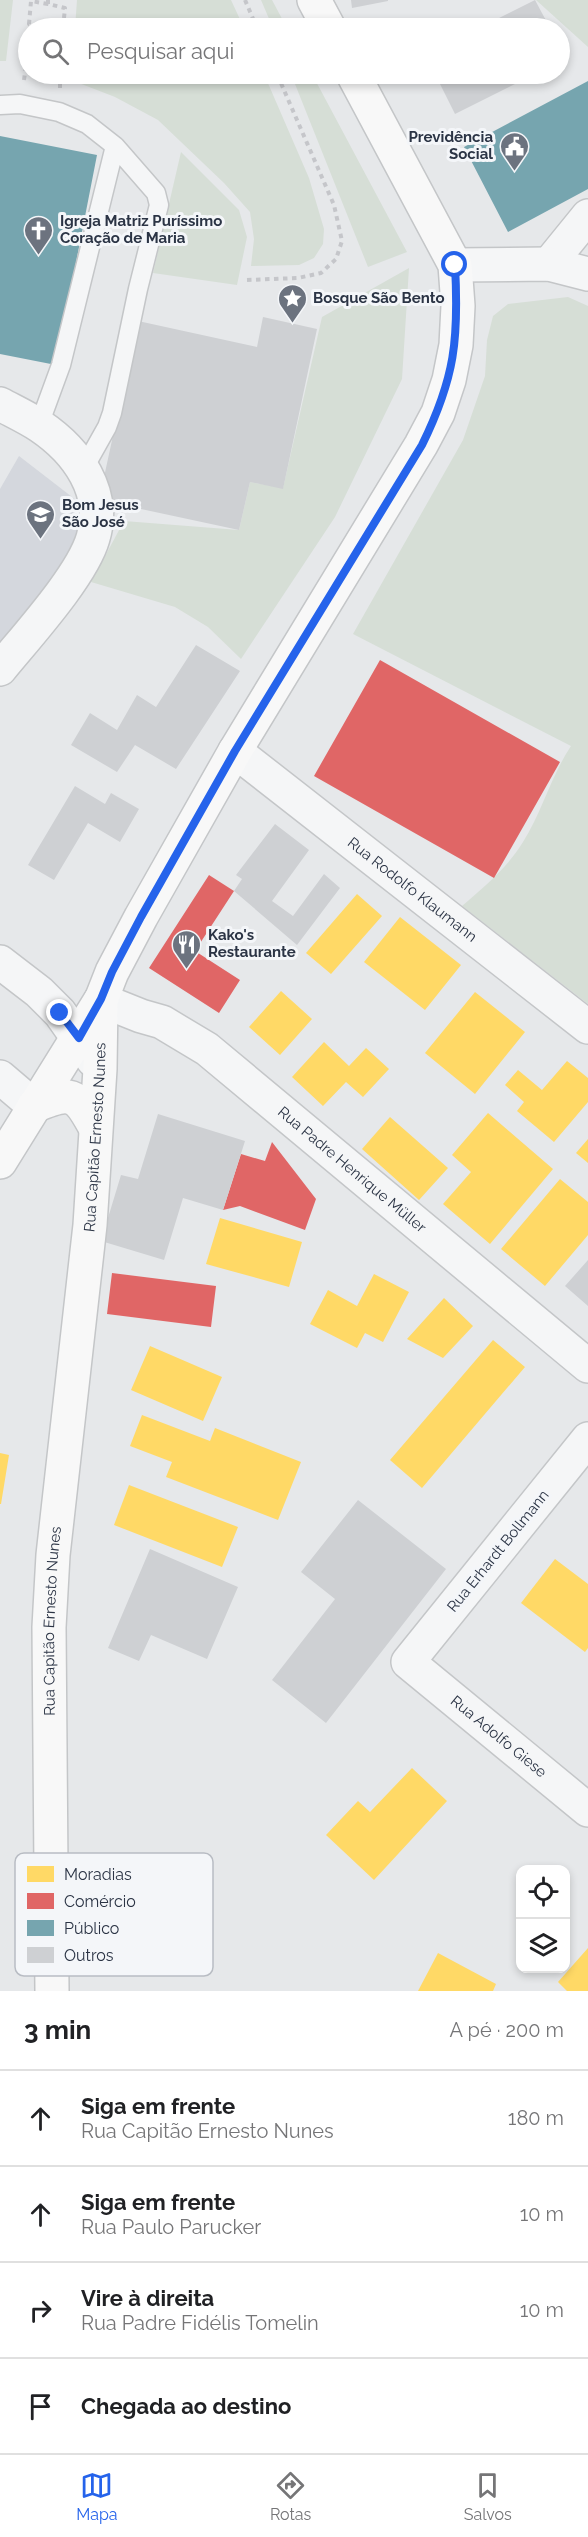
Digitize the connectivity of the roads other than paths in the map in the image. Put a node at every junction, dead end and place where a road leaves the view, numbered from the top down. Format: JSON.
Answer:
{"nodes":[{"id":1,"x":314,"y":0,"type":"edge"},
{"id":2,"x":324,"y":18,"type":"edge"},
{"id":3,"x":358,"y":84,"type":"edge"},
{"id":4,"x":0,"y":105,"type":"edge"},
{"id":5,"x":115,"y":146,"type":"junction"},
{"id":6,"x":588,"y":216,"type":"edge"},
{"id":7,"x":549,"y":264,"type":"junction"},
{"id":8,"x":455,"y":265,"type":"junction"},
{"id":9,"x":588,"y":274,"type":"edge"},
{"id":10,"x":0,"y":404,"type":"edge"},
{"id":11,"x":39,"y":425,"type":"junction"},
{"id":12,"x":84,"y":468,"type":"junction"},
{"id":13,"x":0,"y":669,"type":"edge"},
{"id":14,"x":235,"y":751,"type":"junction"},
{"id":15,"x":0,"y":962,"type":"edge"},
{"id":16,"x":106,"y":986,"type":"junction"},
{"id":17,"x":39,"y":992,"type":"junction"},
{"id":18,"x":588,"y":1027,"type":"edge"},
{"id":19,"x":79,"y":1038,"type":"junction"},
{"id":20,"x":100,"y":1069,"type":"junction"},
{"id":21,"x":0,"y":1077,"type":"edge"},
{"id":22,"x":34,"y":1106,"type":"junction"},
{"id":23,"x":95,"y":1127,"type":"junction"},
{"id":24,"x":0,"y":1162,"type":"edge"},
{"id":25,"x":588,"y":1366,"type":"edge"},
{"id":26,"x":588,"y":1439,"type":"edge"},
{"id":27,"x":408,"y":1662,"type":"joint"},
{"id":28,"x":588,"y":1810,"type":"edge"},
{"id":29,"x":51,"y":1853,"type":"edge"},
{"id":30,"x":52,"y":1976,"type":"edge"},
{"id":31,"x":52,"y":1991,"type":"edge"}],
"edges":[{"from":1,"to":2,"type":"main road"},
{"from":3,"to":8,"type":"main road","name":"Rua Capitão Ernesto Nunes"},
{"from":4,"to":5,"type":"lane"},
{"from":5,"to":11,"type":"lane"},
{"from":5,"to":12,"type":"lane"},
{"from":6,"to":7,"type":"street"},
{"from":7,"to":8,"type":"street"},
{"from":7,"to":9,"type":"street"},
{"from":8,"to":14,"type":"main road","name":"Rua Capitão Ernesto Nunes"},
{"from":10,"to":11,"type":"street"},
{"from":11,"to":12,"type":"street"},
{"from":12,"to":13,"type":"street"},
{"from":14,"to":16,"type":"main road","name":"Rua Capitão Ernesto Nunes"},
{"from":14,"to":18,"type":"street","name":"Rua Rodolfo Klaumann"},
{"from":15,"to":17,"type":"street"},
{"from":16,"to":17,"type":"street"},
{"from":16,"to":19,"type":"main road"},
{"from":16,"to":20,"type":"main road","name":"Rua Capitão Ernesto Nunes"},
{"from":16,"to":25,"type":"street","name":"Rua Padre Henrique Müller"},
{"from":17,"to":19,"type":"street"},
{"from":19,"to":20,"type":"street"},
{"from":19,"to":22,"type":"main road"},
{"from":20,"to":23,"type":"main road","name":"Rua Capitão Ernesto Nunes"},
{"from":21,"to":22,"type":"street"},
{"from":22,"to":23,"type":"main road"},
{"from":22,"to":24,"type":"main road"},
{"from":23,"to":29,"type":"main road","name":"Rua Capitão Ernesto Nunes"},
{"from":26,"to":27,"type":"street","name":"Rua Erhardt Bollmann"},
{"from":27,"to":28,"type":"street","name":"Rua Adolfo Giese"},
{"from":30,"to":31,"type":"main road","name":"Rua Capitão Ernesto Nunes"}]}
